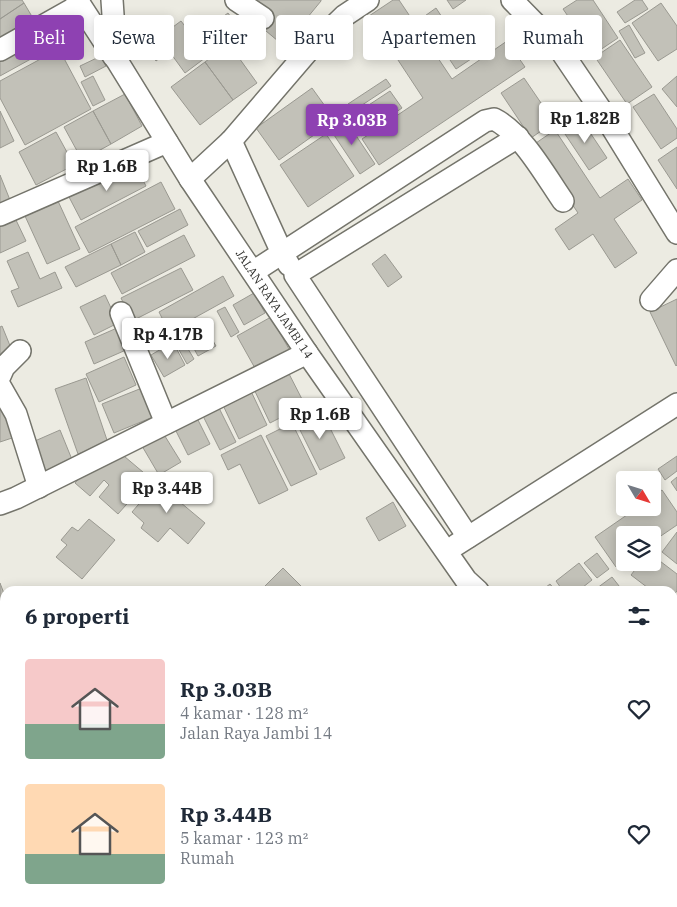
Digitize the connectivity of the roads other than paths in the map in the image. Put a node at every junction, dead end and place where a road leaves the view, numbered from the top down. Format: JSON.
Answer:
{"nodes":[{"id":1,"x":112,"y":0,"type":"edge"},
{"id":2,"x":236,"y":0,"type":"edge"},
{"id":3,"x":368,"y":0,"type":"edge"},
{"id":4,"x":512,"y":0,"type":"edge"},
{"id":5,"x":78,"y":2,"type":"edge"},
{"id":6,"x":113,"y":15,"type":"edge"},
{"id":7,"x":258,"y":15,"type":"edge"},
{"id":8,"x":94,"y":26,"type":"edge"},
{"id":9,"x":0,"y":50,"type":"edge"},
{"id":10,"x":117,"y":60,"type":"edge"},
{"id":11,"x":518,"y":137,"type":"junction"},
{"id":12,"x":231,"y":141,"type":"junction"},
{"id":13,"x":166,"y":142,"type":"junction"},
{"id":14,"x":190,"y":179,"type":"junction"},
{"id":15,"x":564,"y":201,"type":"dead end"},
{"id":16,"x":0,"y":215,"type":"edge"},
{"id":17,"x":677,"y":234,"type":"edge"},
{"id":18,"x":282,"y":253,"type":"junction"},
{"id":19,"x":677,"y":270,"type":"edge"},
{"id":20,"x":253,"y":272,"type":"junction"},
{"id":21,"x":295,"y":275,"type":"junction"},
{"id":22,"x":651,"y":300,"type":"dead end"},
{"id":23,"x":121,"y":313,"type":"dead end"},
{"id":24,"x":20,"y":351,"type":"dead end"},
{"id":25,"x":307,"y":353,"type":"junction"},
{"id":26,"x":0,"y":376,"type":"edge"},
{"id":27,"x":0,"y":386,"type":"edge"},
{"id":28,"x":677,"y":404,"type":"edge"},
{"id":29,"x":166,"y":423,"type":"junction"},
{"id":30,"x":39,"y":487,"type":"junction"},
{"id":31,"x":0,"y":504,"type":"edge"},
{"id":32,"x":468,"y":537,"type":"junction"},
{"id":33,"x":446,"y":551,"type":"junction"},
{"id":34,"x":466,"y":586,"type":"edge"}],
"edges":[{"from":1,"to":6,"type":"street","name":"JALAN RAYA JAMBI 14"},
{"from":2,"to":7,"type":"street"},
{"from":3,"to":12,"type":"street"},
{"from":4,"to":17,"type":"street"},
{"from":5,"to":8,"type":"street"},
{"from":5,"to":9,"type":"street"},
{"from":10,"to":13,"type":"street","name":"JALAN RAYA JAMBI 14"},
{"from":11,"to":15,"type":"street"},
{"from":11,"to":18,"type":"street"},
{"from":11,"to":21,"type":"street"},
{"from":12,"to":14,"type":"street"},
{"from":12,"to":18,"type":"street"},
{"from":13,"to":14,"type":"street","name":"JALAN RAYA JAMBI 14"},
{"from":13,"to":16,"type":"street"},
{"from":14,"to":20,"type":"street","name":"JALAN RAYA JAMBI 14"},
{"from":18,"to":20,"type":"street"},
{"from":18,"to":21,"type":"street"},
{"from":19,"to":22,"type":"street"},
{"from":20,"to":25,"type":"street","name":"JALAN RAYA JAMBI 14"},
{"from":21,"to":32,"type":"street"},
{"from":23,"to":29,"type":"street"},
{"from":24,"to":26,"type":"street"},
{"from":25,"to":29,"type":"street"},
{"from":25,"to":33,"type":"street","name":"JALAN RAYA JAMBI 14"},
{"from":27,"to":30,"type":"street"},
{"from":28,"to":32,"type":"street"},
{"from":29,"to":30,"type":"street"},
{"from":30,"to":31,"type":"street"},
{"from":32,"to":33,"type":"street"},
{"from":33,"to":34,"type":"street","name":"JALAN RAYA JAMBI 14"}]}
